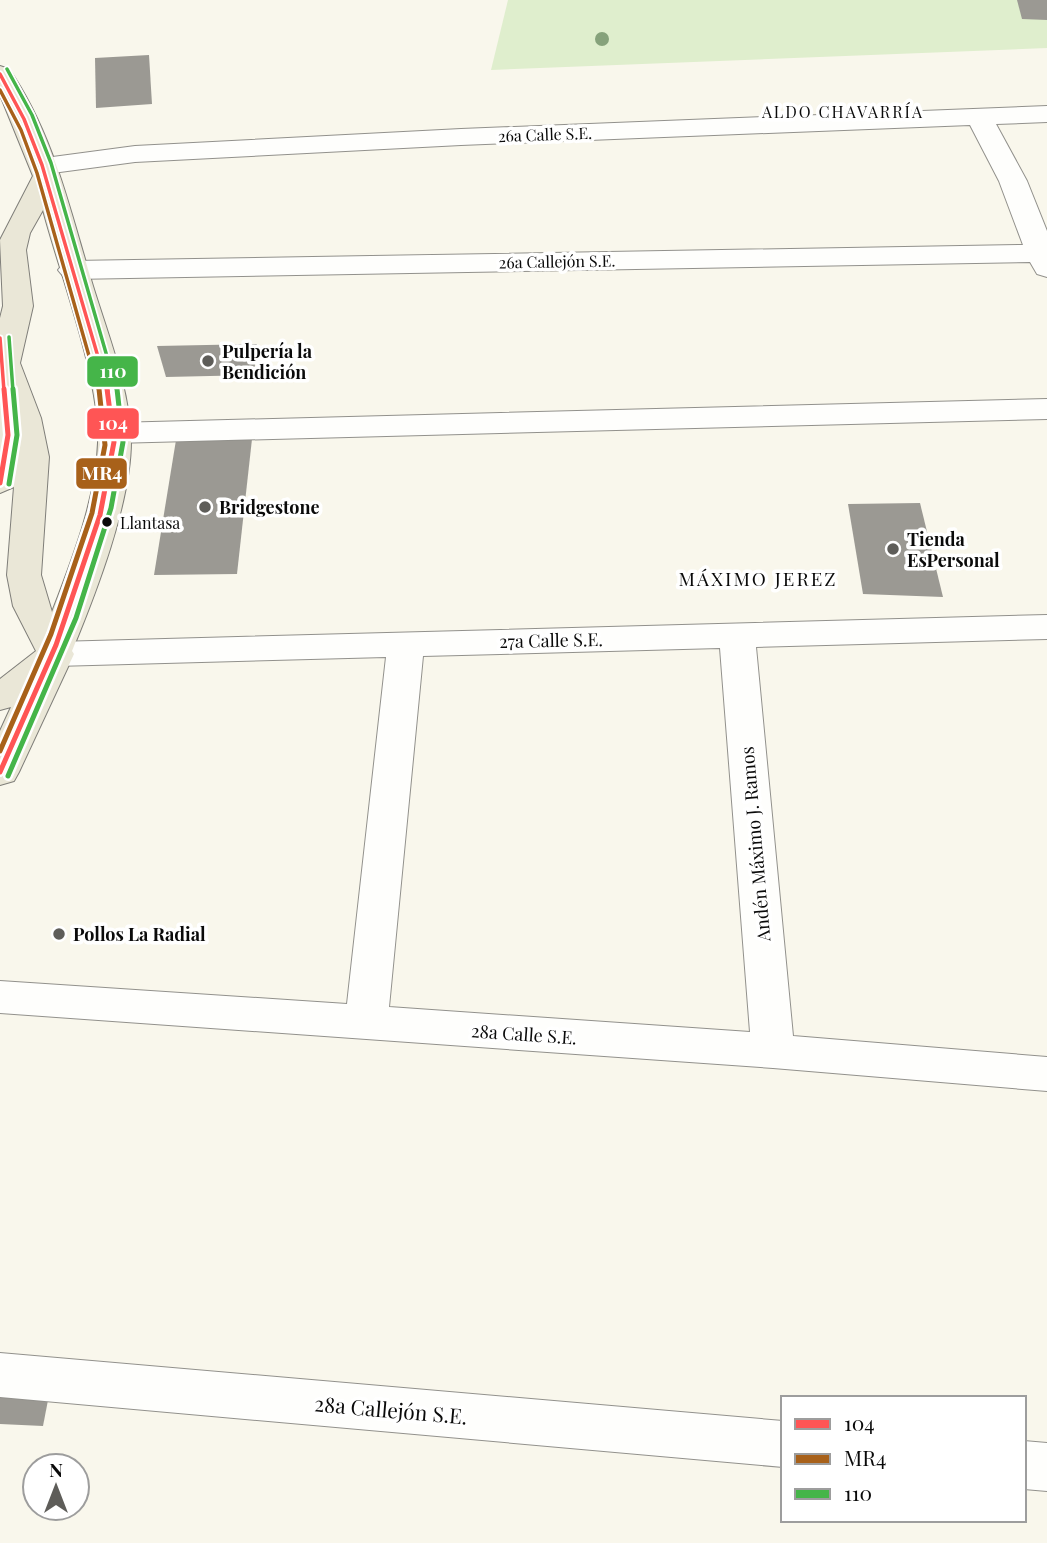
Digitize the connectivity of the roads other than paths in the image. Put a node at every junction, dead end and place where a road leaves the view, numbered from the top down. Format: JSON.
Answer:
{"nodes":[{"id":1,"x":0,"y":74,"type":"edge"},
{"id":2,"x":1047,"y":114,"type":"edge"},
{"id":3,"x":979,"y":116,"type":"junction"},
{"id":4,"x":46,"y":171,"type":"junction"},
{"id":5,"x":1018,"y":195,"type":"junction"},
{"id":6,"x":1047,"y":195,"type":"edge"},
{"id":7,"x":1044,"y":260,"type":"edge"},
{"id":8,"x":73,"y":270,"type":"junction"},
{"id":9,"x":1,"y":355,"type":"edge"},
{"id":10,"x":1047,"y":409,"type":"edge"},
{"id":11,"x":114,"y":433,"type":"junction"},
{"id":12,"x":0,"y":483,"type":"edge"},
{"id":13,"x":1047,"y":627,"type":"edge"},
{"id":14,"x":737,"y":637,"type":"junction"},
{"id":15,"x":406,"y":642,"type":"junction"},
{"id":16,"x":56,"y":654,"type":"junction"},
{"id":17,"x":0,"y":698,"type":"edge"},
{"id":18,"x":0,"y":772,"type":"edge"},
{"id":19,"x":0,"y":997,"type":"edge"},
{"id":20,"x":366,"y":1023,"type":"junction"},
{"id":21,"x":774,"y":1051,"type":"junction"},
{"id":22,"x":1047,"y":1074,"type":"edge"},
{"id":23,"x":0,"y":1375,"type":"edge"},
{"id":24,"x":781,"y":1444,"type":"edge"},
{"id":25,"x":1026,"y":1465,"type":"edge"},
{"id":26,"x":1047,"y":1467,"type":"edge"}],
"edges":[{"from":1,"to":4,"type":"main road"},
{"from":2,"to":3,"type":"street","name":"26a Calle S.E."},
{"from":3,"to":4,"type":"street","name":"26a Calle S.E."},
{"from":3,"to":5,"type":"street"},
{"from":4,"to":8,"type":"main road"},
{"from":4,"to":9,"type":"main road"},
{"from":5,"to":6,"type":"street"},
{"from":5,"to":7,"type":"street"},
{"from":7,"to":8,"type":"street","name":"26a Callejón S.E."},
{"from":8,"to":11,"type":"main road"},
{"from":9,"to":12,"type":"main road"},
{"from":9,"to":16,"type":"main road"},
{"from":10,"to":11,"type":"street"},
{"from":11,"to":16,"type":"main road"},
{"from":13,"to":14,"type":"street","name":"27a Calle S.E."},
{"from":14,"to":15,"type":"street","name":"27a Calle S.E."},
{"from":14,"to":21,"type":"street","name":"Andén Máximo J. Ramos"},
{"from":15,"to":16,"type":"street","name":"27a Calle S.E."},
{"from":15,"to":20,"type":"street"},
{"from":16,"to":17,"type":"main road"},
{"from":16,"to":18,"type":"main road"},
{"from":19,"to":20,"type":"street","name":"28a Calle S.E."},
{"from":20,"to":21,"type":"street","name":"28a Calle S.E."},
{"from":21,"to":22,"type":"street","name":"28a Calle S.E."},
{"from":23,"to":24,"type":"street","name":"28a Callejón S.E."},
{"from":25,"to":26,"type":"street"}]}
